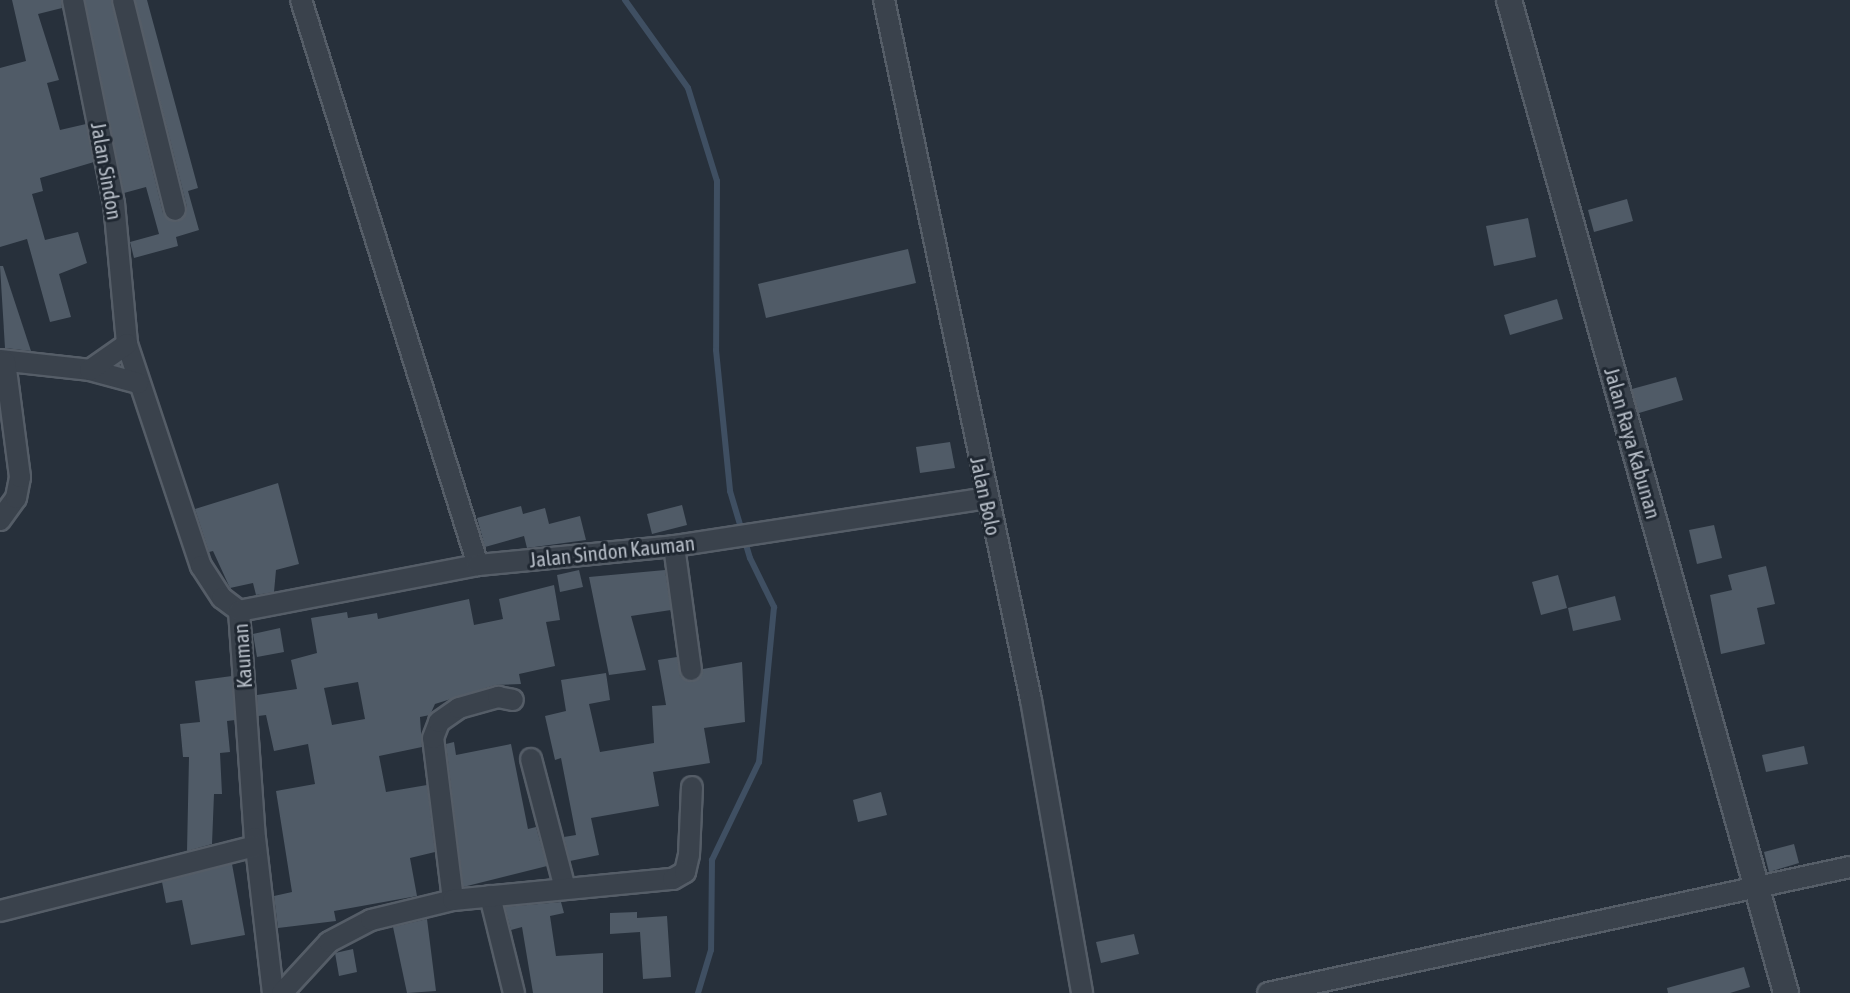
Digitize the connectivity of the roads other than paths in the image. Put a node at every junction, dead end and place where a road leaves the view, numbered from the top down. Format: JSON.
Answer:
{"nodes":[{"id":1,"x":74,"y":0,"type":"edge"},
{"id":2,"x":123,"y":0,"type":"edge"},
{"id":3,"x":301,"y":0,"type":"edge"},
{"id":4,"x":884,"y":0,"type":"edge"},
{"id":5,"x":1509,"y":0,"type":"edge"},
{"id":6,"x":175,"y":210,"type":"dead end"},
{"id":7,"x":127,"y":344,"type":"junction"},
{"id":8,"x":2,"y":361,"type":"edge"},
{"id":9,"x":90,"y":370,"type":"junction"},
{"id":10,"x":138,"y":383,"type":"junction"},
{"id":11,"x":986,"y":498,"type":"junction"},
{"id":12,"x":0,"y":520,"type":"edge"},
{"id":13,"x":674,"y":546,"type":"junction"},
{"id":14,"x":478,"y":565,"type":"junction"},
{"id":15,"x":239,"y":611,"type":"junction"},
{"id":16,"x":691,"y":670,"type":"dead end"},
{"id":17,"x":513,"y":700,"type":"dead end"},
{"id":18,"x":531,"y":759,"type":"dead end"},
{"id":19,"x":692,"y":787,"type":"dead end"},
{"id":20,"x":255,"y":846,"type":"junction"},
{"id":21,"x":1850,"y":867,"type":"edge"},
{"id":22,"x":1757,"y":886,"type":"junction"},
{"id":23,"x":565,"y":889,"type":"junction"},
{"id":24,"x":490,"y":896,"type":"junction"},
{"id":25,"x":453,"y":900,"type":"junction"},
{"id":26,"x":0,"y":911,"type":"edge"},
{"id":27,"x":273,"y":993,"type":"edge"},
{"id":28,"x":282,"y":993,"type":"edge"},
{"id":29,"x":514,"y":993,"type":"edge"},
{"id":30,"x":1082,"y":993,"type":"edge"},
{"id":31,"x":1268,"y":993,"type":"edge"},
{"id":32,"x":1786,"y":993,"type":"edge"}],
"edges":[{"from":1,"to":7,"type":"street","name":"Jalan Sindon"},
{"from":2,"to":6,"type":"street"},
{"from":3,"to":14,"type":"street"},
{"from":4,"to":11,"type":"street","name":"Jalan Bolo"},
{"from":5,"to":22,"type":"street","name":"Jalan Raya Kabunan"},
{"from":7,"to":9,"type":"street"},
{"from":7,"to":10,"type":"street","name":"Kauman"},
{"from":8,"to":9,"type":"street"},
{"from":8,"to":12,"type":"street"},
{"from":9,"to":10,"type":"street"},
{"from":10,"to":15,"type":"street","name":"Kauman"},
{"from":11,"to":13,"type":"street","name":"Jalan Sindon Kauman"},
{"from":11,"to":30,"type":"street","name":"Jalan Bolo"},
{"from":13,"to":14,"type":"street","name":"Jalan Sindon Kauman"},
{"from":13,"to":16,"type":"street"},
{"from":14,"to":15,"type":"street","name":"Jalan Sindon Kauman"},
{"from":15,"to":20,"type":"street","name":"Kauman"},
{"from":17,"to":25,"type":"street"},
{"from":18,"to":23,"type":"street"},
{"from":19,"to":23,"type":"street"},
{"from":20,"to":26,"type":"street"},
{"from":20,"to":27,"type":"street","name":"Kauman"},
{"from":21,"to":22,"type":"street"},
{"from":22,"to":31,"type":"street"},
{"from":22,"to":32,"type":"street","name":"Jalan Raya Kabunan"},
{"from":23,"to":24,"type":"street"},
{"from":24,"to":25,"type":"street"},
{"from":24,"to":29,"type":"street"},
{"from":25,"to":28,"type":"street"}]}
